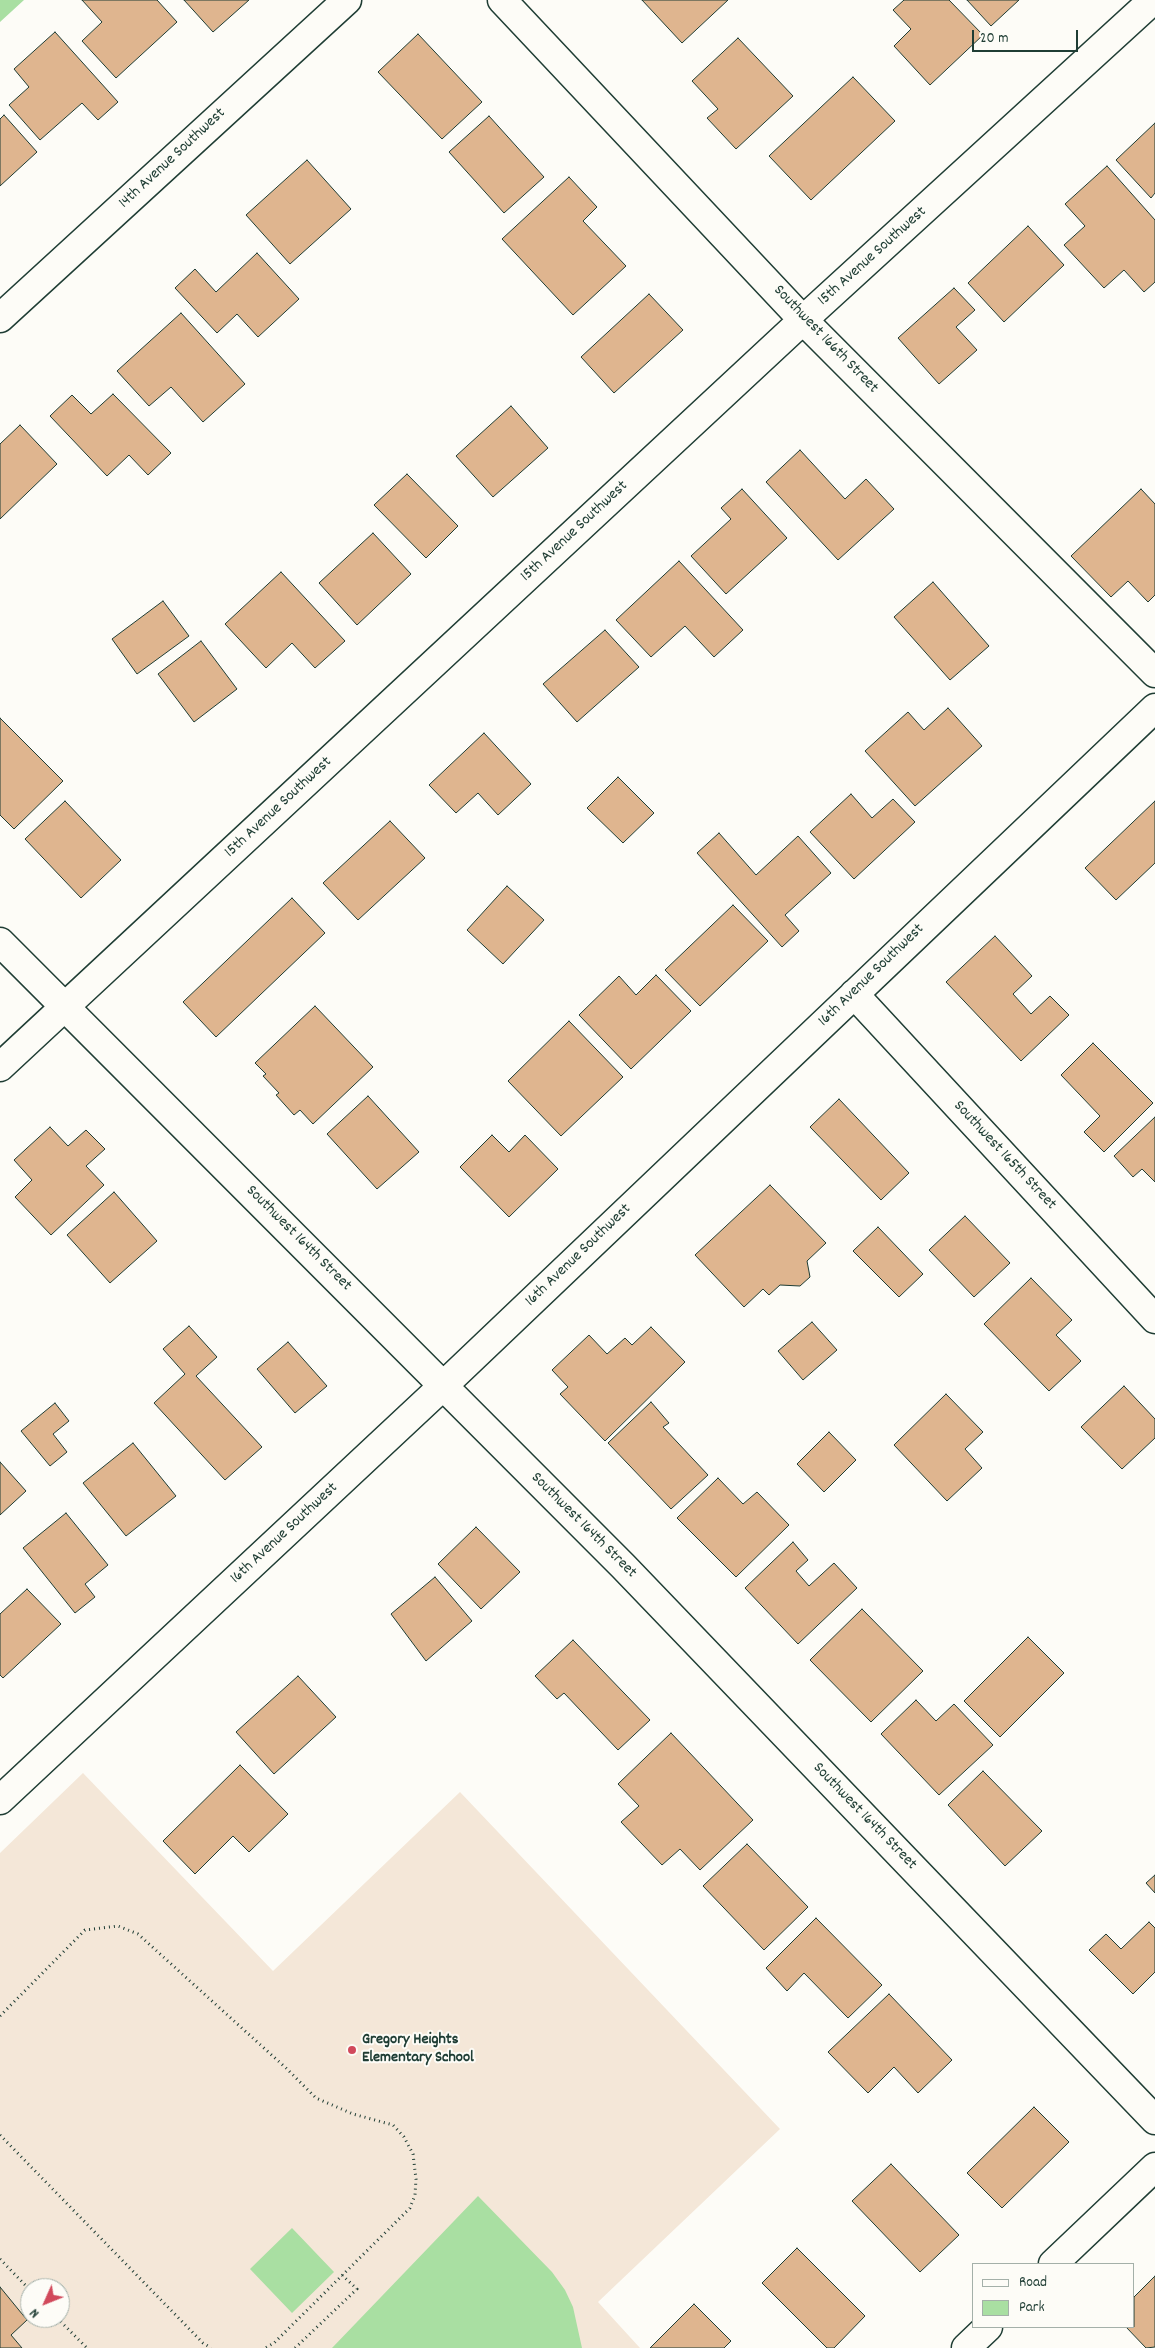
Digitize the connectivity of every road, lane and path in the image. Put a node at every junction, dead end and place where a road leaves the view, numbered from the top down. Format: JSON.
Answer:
{"nodes":[{"id":1,"x":347,"y":0,"type":"edge"},
{"id":2,"x":502,"y":0,"type":"edge"},
{"id":3,"x":1153,"y":0,"type":"edge"},
{"id":4,"x":0,"y":318,"type":"edge"},
{"id":5,"x":803,"y":320,"type":"junction"},
{"id":6,"x":1155,"y":673,"type":"edge"},
{"id":7,"x":1155,"y":708,"type":"edge"},
{"id":8,"x":0,"y":942,"type":"edge"},
{"id":9,"x":854,"y":994,"type":"junction"},
{"id":10,"x":65,"y":1006,"type":"junction"},
{"id":11,"x":0,"y":1067,"type":"edge"},
{"id":12,"x":1155,"y":1319,"type":"edge"},
{"id":13,"x":444,"y":1385,"type":"junction"},
{"id":14,"x":0,"y":1800,"type":"edge"},
{"id":15,"x":0,"y":2016,"type":"edge"},
{"id":16,"x":1155,"y":2120,"type":"edge"},
{"id":17,"x":0,"y":2135,"type":"edge"},
{"id":18,"x":1155,"y":2167,"type":"edge"},
{"id":19,"x":0,"y":2259,"type":"edge"},
{"id":20,"x":1054,"y":2263,"type":"edge"},
{"id":21,"x":342,"y":2274,"type":"junction"},
{"id":22,"x":20,"y":2280,"type":"edge"},
{"id":23,"x":67,"y":2328,"type":"edge"},
{"id":24,"x":987,"y":2328,"type":"edge"},
{"id":25,"x":86,"y":2348,"type":"edge"},
{"id":26,"x":211,"y":2348,"type":"edge"},
{"id":27,"x":265,"y":2348,"type":"edge"},
{"id":28,"x":295,"y":2348,"type":"edge"},
{"id":29,"x":966,"y":2348,"type":"edge"}],
"edges":[{"from":1,"to":4,"type":"street","name":"14th Avenue Southwest"},
{"from":2,"to":5,"type":"street","name":"Southwest 166th Street"},
{"from":3,"to":5,"type":"street","name":"15th Avenue Southwest"},
{"from":5,"to":6,"type":"street","name":"Southwest 166th Street"},
{"from":5,"to":10,"type":"street","name":"15th Avenue Southwest"},
{"from":7,"to":9,"type":"street","name":"16th Avenue Southwest"},
{"from":8,"to":10,"type":"street","name":"Southwest 164th Street"},
{"from":9,"to":12,"type":"street","name":"Southwest 165th Street"},
{"from":9,"to":13,"type":"street","name":"16th Avenue Southwest"},
{"from":10,"to":11,"type":"street","name":"15th Avenue Southwest"},
{"from":10,"to":13,"type":"street","name":"Southwest 164th Street"},
{"from":13,"to":14,"type":"street","name":"16th Avenue Southwest"},
{"from":13,"to":16,"type":"street","name":"Southwest 164th Street"},
{"from":15,"to":21,"type":"path"},
{"from":17,"to":26,"type":"path"},
{"from":18,"to":20,"type":"street"},
{"from":19,"to":22,"type":"path"},
{"from":21,"to":27,"type":"path"},
{"from":21,"to":28,"type":"path"},
{"from":23,"to":25,"type":"path"},
{"from":24,"to":29,"type":"street"}]}
